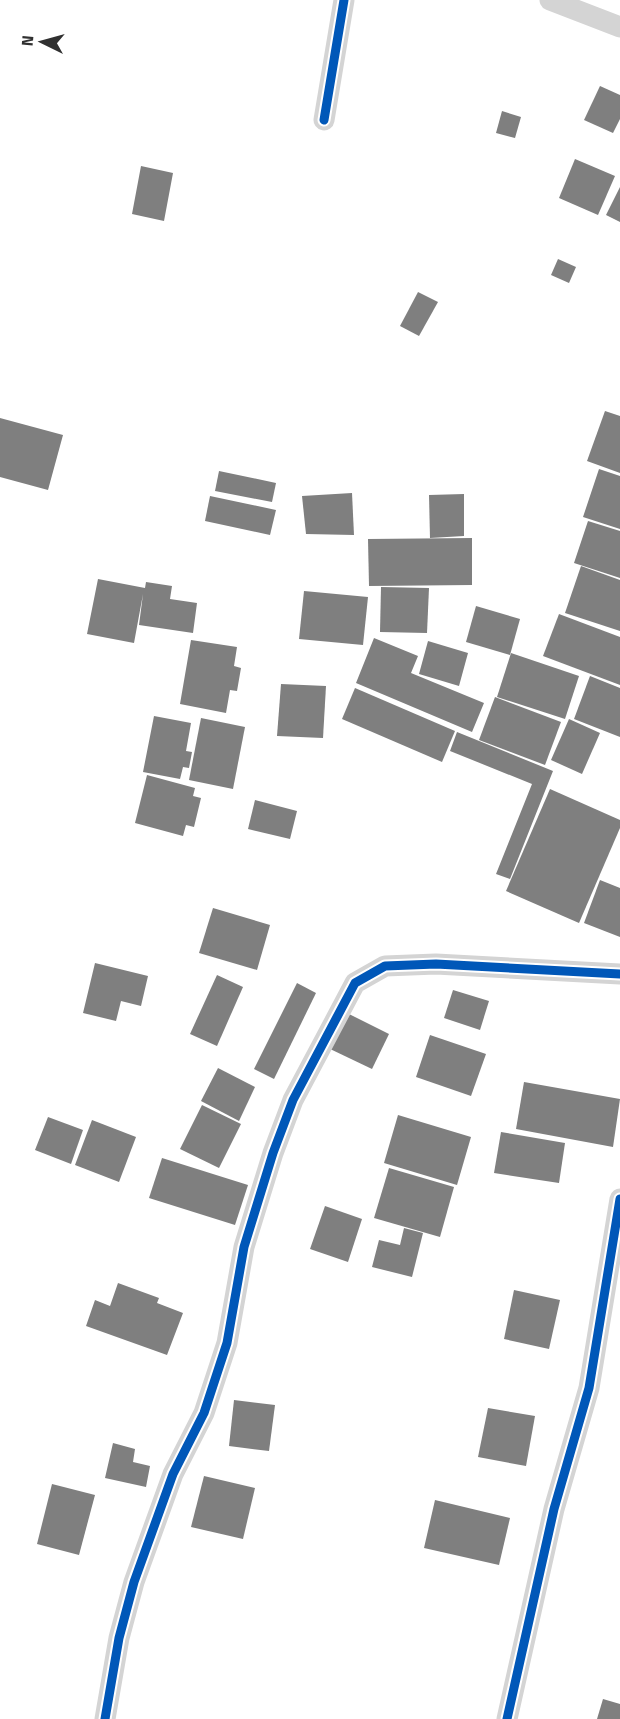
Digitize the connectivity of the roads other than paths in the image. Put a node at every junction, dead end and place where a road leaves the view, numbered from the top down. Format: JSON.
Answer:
{"nodes":[{"id":1,"x":344,"y":0,"type":"edge"},
{"id":2,"x":550,"y":0,"type":"edge"},
{"id":3,"x":620,"y":27,"type":"edge"},
{"id":4,"x":324,"y":120,"type":"dead end"},
{"id":5,"x":620,"y":974,"type":"edge"},
{"id":6,"x":620,"y":1198,"type":"edge"},
{"id":7,"x":105,"y":1719,"type":"edge"},
{"id":8,"x":507,"y":1719,"type":"edge"}],
"edges":[{"from":1,"to":4,"type":"street"},
{"from":2,"to":3,"type":"street"},
{"from":5,"to":7,"type":"street"},
{"from":6,"to":8,"type":"street"}]}
